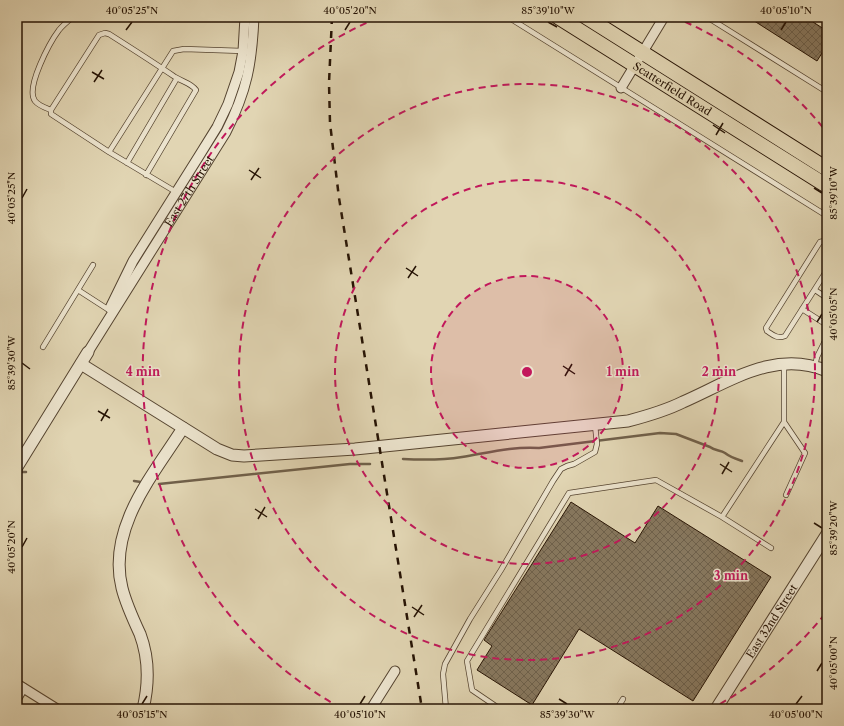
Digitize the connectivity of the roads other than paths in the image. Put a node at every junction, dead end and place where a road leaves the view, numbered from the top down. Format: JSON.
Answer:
{"nodes":[{"id":1,"x":73,"y":17,"type":"edge"},
{"id":2,"x":245,"y":17,"type":"edge"},
{"id":3,"x":254,"y":17,"type":"edge"},
{"id":4,"x":508,"y":17,"type":"edge"},
{"id":5,"x":558,"y":17,"type":"edge"},
{"id":6,"x":586,"y":17,"type":"edge"},
{"id":7,"x":664,"y":17,"type":"edge"},
{"id":8,"x":707,"y":17,"type":"edge"},
{"id":9,"x":248,"y":52,"type":"junction"},
{"id":10,"x":642,"y":52,"type":"junction"},
{"id":11,"x":634,"y":65,"type":"junction"},
{"id":12,"x":162,"y":67,"type":"junction"},
{"id":13,"x":177,"y":78,"type":"junction"},
{"id":14,"x":621,"y":88,"type":"junction"},
{"id":15,"x":827,"y":92,"type":"edge"},
{"id":16,"x":51,"y":110,"type":"junction"},
{"id":17,"x":109,"y":152,"type":"junction"},
{"id":18,"x":127,"y":163,"type":"junction"},
{"id":19,"x":827,"y":169,"type":"edge"},
{"id":20,"x":146,"y":174,"type":"junction"},
{"id":21,"x":827,"y":186,"type":"edge"},
{"id":22,"x":180,"y":195,"type":"junction"},
{"id":23,"x":827,"y":216,"type":"edge"},
{"id":24,"x":827,"y":243,"type":"edge"},
{"id":25,"x":93,"y":265,"type":"dead end"},
{"id":26,"x":827,"y":272,"type":"edge"},
{"id":27,"x":78,"y":290,"type":"junction"},
{"id":28,"x":815,"y":290,"type":"junction"},
{"id":29,"x":827,"y":298,"type":"edge"},
{"id":30,"x":802,"y":309,"type":"junction"},
{"id":31,"x":109,"y":310,"type":"junction"},
{"id":32,"x":827,"y":325,"type":"edge"},
{"id":33,"x":827,"y":338,"type":"edge"},
{"id":34,"x":43,"y":347,"type":"dead end"},
{"id":35,"x":88,"y":352,"type":"junction"},
{"id":36,"x":784,"y":363,"type":"junction"},
{"id":37,"x":81,"y":364,"type":"junction"},
{"id":38,"x":815,"y":366,"type":"junction"},
{"id":39,"x":827,"y":371,"type":"edge"},
{"id":40,"x":784,"y":422,"type":"junction"},
{"id":41,"x":595,"y":424,"type":"junction"},
{"id":42,"x":183,"y":428,"type":"junction"},
{"id":43,"x":20,"y":455,"type":"edge"},
{"id":44,"x":17,"y":467,"type":"edge"},
{"id":45,"x":786,"y":495,"type":"dead end"},
{"id":46,"x":722,"y":516,"type":"junction"},
{"id":47,"x":827,"y":534,"type":"edge"},
{"id":48,"x":771,"y":548,"type":"dead end"},
{"id":49,"x":395,"y":671,"type":"dead end"},
{"id":50,"x":20,"y":686,"type":"edge"},
{"id":51,"x":17,"y":698,"type":"edge"},
{"id":52,"x":623,"y":699,"type":"dead end"},
{"id":53,"x":57,"y":709,"type":"edge"},
{"id":54,"x":143,"y":709,"type":"edge"},
{"id":55,"x":371,"y":709,"type":"edge"},
{"id":56,"x":446,"y":709,"type":"edge"},
{"id":57,"x":500,"y":709,"type":"edge"},
{"id":58,"x":617,"y":709,"type":"edge"},
{"id":59,"x":716,"y":709,"type":"edge"}],
"edges":[{"from":1,"to":16,"type":"lane"},
{"from":2,"to":9,"type":"street","name":"East 27th Street"},
{"from":3,"to":9,"type":"street","name":"East 27th Street"},
{"from":4,"to":14,"type":"lane"},
{"from":5,"to":11,"type":"main road","name":"Scatterfield Road"},
{"from":6,"to":10,"type":"main road","name":"Scatterfield Road"},
{"from":7,"to":10,"type":"street"},
{"from":8,"to":15,"type":"lane"},
{"from":9,"to":12,"type":"lane"},
{"from":9,"to":22,"type":"street","name":"East 27th Street"},
{"from":10,"to":11,"type":"street"},
{"from":10,"to":19,"type":"main road","name":"Scatterfield Road"},
{"from":11,"to":14,"type":"street"},
{"from":11,"to":21,"type":"main road","name":"Scatterfield Road"},
{"from":12,"to":13,"type":"lane"},
{"from":12,"to":16,"type":"lane"},
{"from":12,"to":17,"type":"lane"},
{"from":13,"to":18,"type":"lane"},
{"from":13,"to":20,"type":"lane"},
{"from":14,"to":23,"type":"lane"},
{"from":16,"to":17,"type":"lane"},
{"from":17,"to":18,"type":"lane"},
{"from":18,"to":20,"type":"lane"},
{"from":20,"to":22,"type":"lane"},
{"from":22,"to":31,"type":"street","name":"East 27th Street"},
{"from":22,"to":35,"type":"street","name":"East 27th Street"},
{"from":24,"to":30,"type":"lane"},
{"from":25,"to":27,"type":"lane"},
{"from":26,"to":28,"type":"lane"},
{"from":27,"to":31,"type":"lane"},
{"from":27,"to":34,"type":"lane"},
{"from":28,"to":29,"type":"lane"},
{"from":28,"to":30,"type":"lane"},
{"from":30,"to":32,"type":"lane"},
{"from":31,"to":35,"type":"street","name":"East 27th Street"},
{"from":33,"to":38,"type":"lane"},
{"from":35,"to":37,"type":"street","name":"East 27th Street"},
{"from":36,"to":38,"type":"street"},
{"from":36,"to":40,"type":"lane"},
{"from":36,"to":41,"type":"street"},
{"from":37,"to":42,"type":"street"},
{"from":37,"to":43,"type":"street","name":"East 27th Street"},
{"from":38,"to":39,"type":"street"},
{"from":40,"to":45,"type":"lane"},
{"from":40,"to":46,"type":"lane"},
{"from":41,"to":42,"type":"street"},
{"from":41,"to":56,"type":"lane"},
{"from":42,"to":54,"type":"street"},
{"from":43,"to":44,"type":"street","name":"East 27th Street"},
{"from":46,"to":48,"type":"lane"},
{"from":46,"to":57,"type":"lane"},
{"from":47,"to":59,"type":"street","name":"East 32nd Street"},
{"from":49,"to":55,"type":"street"},
{"from":50,"to":51,"type":"street"},
{"from":50,"to":53,"type":"street"},
{"from":52,"to":58,"type":"lane"}]}
